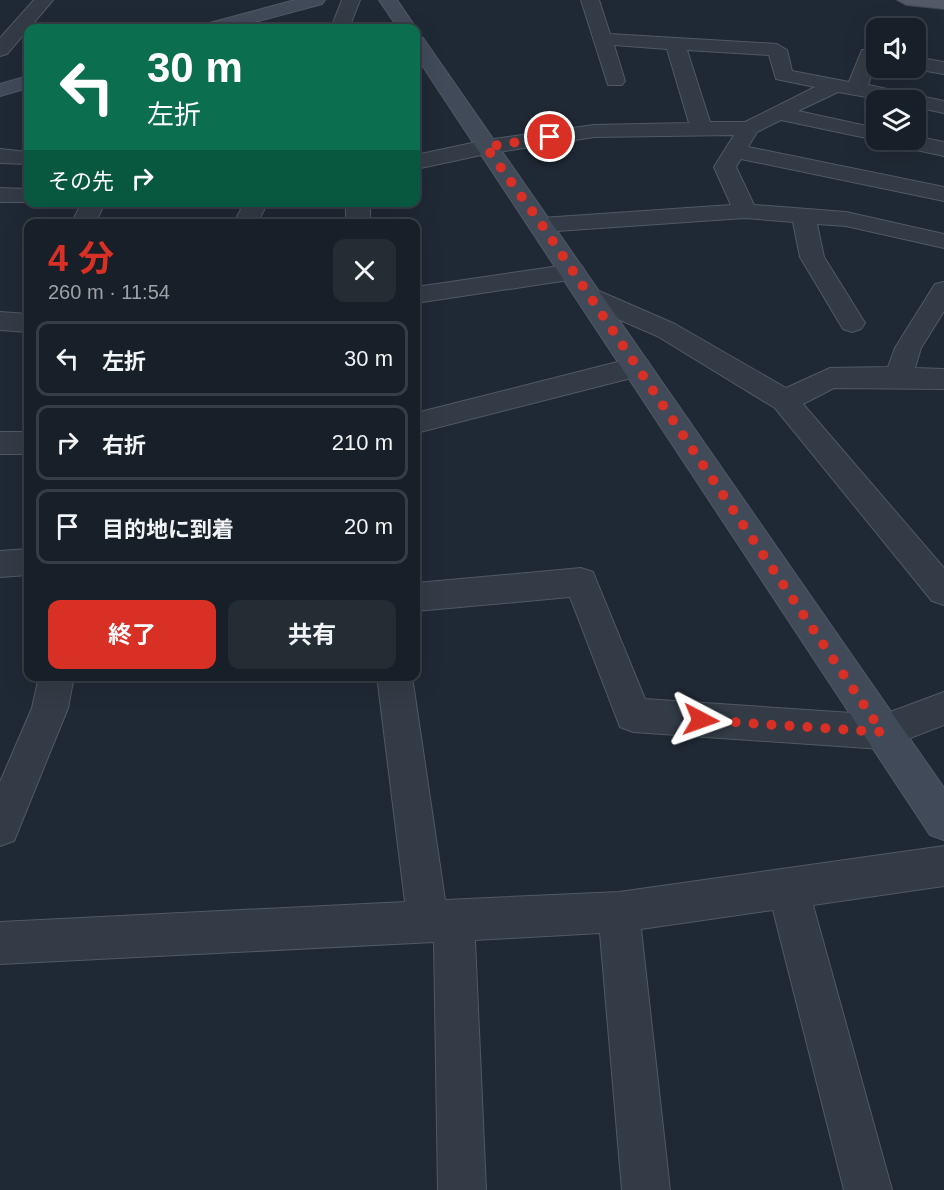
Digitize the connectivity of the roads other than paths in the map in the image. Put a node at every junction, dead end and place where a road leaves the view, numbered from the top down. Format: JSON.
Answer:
{"nodes":[{"id":1,"x":45,"y":0,"type":"edge"},
{"id":2,"x":316,"y":0,"type":"edge"},
{"id":3,"x":351,"y":0,"type":"edge"},
{"id":4,"x":388,"y":0,"type":"edge"},
{"id":5,"x":590,"y":0,"type":"edge"},
{"id":6,"x":906,"y":0,"type":"edge"},
{"id":7,"x":944,"y":4,"type":"edge"},
{"id":8,"x":268,"y":6,"type":"edge"},
{"id":9,"x":223,"y":24,"type":"edge"},
{"id":10,"x":342,"y":24,"type":"edge"},
{"id":11,"x":404,"y":24,"type":"edge"},
{"id":12,"x":603,"y":39,"type":"junction"},
{"id":13,"x":675,"y":44,"type":"junction"},
{"id":14,"x":420,"y":48,"type":"edge"},
{"id":15,"x":0,"y":50,"type":"edge"},
{"id":16,"x":866,"y":63,"type":"edge"},
{"id":17,"x":926,"y":65,"type":"edge"},
{"id":18,"x":944,"y":68,"type":"edge"},
{"id":19,"x":615,"y":81,"type":"dead end"},
{"id":20,"x":24,"y":83,"type":"edge"},
{"id":21,"x":835,"y":85,"type":"junction"},
{"id":22,"x":857,"y":89,"type":"junction"},
{"id":23,"x":0,"y":90,"type":"edge"},
{"id":24,"x":866,"y":91,"type":"edge"},
{"id":25,"x":926,"y":103,"type":"edge"},
{"id":26,"x":944,"y":107,"type":"edge"},
{"id":27,"x":780,"y":114,"type":"junction"},
{"id":28,"x":749,"y":128,"type":"junction"},
{"id":29,"x":701,"y":129,"type":"junction"},
{"id":30,"x":866,"y":132,"type":"edge"},
{"id":31,"x":926,"y":145,"type":"edge"},
{"id":32,"x":486,"y":147,"type":"junction"},
{"id":33,"x":944,"y":149,"type":"edge"},
{"id":34,"x":735,"y":151,"type":"junction"},
{"id":35,"x":0,"y":156,"type":"edge"},
{"id":36,"x":24,"y":158,"type":"edge"},
{"id":37,"x":420,"y":161,"type":"edge"},
{"id":38,"x":934,"y":192,"type":"edge"},
{"id":39,"x":0,"y":195,"type":"edge"},
{"id":40,"x":24,"y":196,"type":"edge"},
{"id":41,"x":745,"y":211,"type":"junction"},
{"id":42,"x":804,"y":216,"type":"junction"},
{"id":43,"x":542,"y":225,"type":"junction"},
{"id":44,"x":911,"y":232,"type":"junction"},
{"id":45,"x":944,"y":241,"type":"edge"},
{"id":46,"x":573,"y":272,"type":"junction"},
{"id":47,"x":944,"y":290,"type":"edge"},
{"id":48,"x":420,"y":294,"type":"edge"},
{"id":49,"x":590,"y":297,"type":"junction"},
{"id":50,"x":852,"y":323,"type":"dead end"},
{"id":51,"x":637,"y":367,"type":"junction"},
{"id":52,"x":898,"y":377,"type":"junction"},
{"id":53,"x":944,"y":379,"type":"edge"},
{"id":54,"x":785,"y":401,"type":"junction"},
{"id":55,"x":420,"y":422,"type":"edge"},
{"id":56,"x":0,"y":443,"type":"edge"},
{"id":57,"x":24,"y":443,"type":"edge"},
{"id":58,"x":24,"y":562,"type":"edge"},
{"id":59,"x":0,"y":564,"type":"edge"},
{"id":60,"x":944,"y":591,"type":"edge"},
{"id":61,"x":420,"y":597,"type":"edge"},
{"id":62,"x":56,"y":681,"type":"edge"},
{"id":63,"x":395,"y":681,"type":"edge"},
{"id":64,"x":944,"y":708,"type":"edge"},
{"id":65,"x":882,"y":732,"type":"junction"},
{"id":66,"x":3,"y":813,"type":"edge"},
{"id":67,"x":944,"y":821,"type":"edge"},
{"id":68,"x":944,"y":867,"type":"edge"},
{"id":69,"x":788,"y":888,"type":"junction"},
{"id":70,"x":619,"y":912,"type":"junction"},
{"id":71,"x":441,"y":921,"type":"junction"},
{"id":72,"x":0,"y":943,"type":"edge"},
{"id":73,"x":462,"y":1190,"type":"edge"},
{"id":74,"x":646,"y":1190,"type":"edge"},
{"id":75,"x":868,"y":1190,"type":"edge"}],
"edges":[{"from":1,"to":15,"type":"street"},
{"from":2,"to":8,"type":"street"},
{"from":3,"to":10,"type":"street"},
{"from":4,"to":11,"type":"street"},
{"from":5,"to":12,"type":"street"},
{"from":6,"to":7,"type":"main road"},
{"from":8,"to":9,"type":"street"},
{"from":12,"to":13,"type":"street"},
{"from":12,"to":19,"type":"street"},
{"from":13,"to":21,"type":"street"},
{"from":13,"to":29,"type":"street"},
{"from":14,"to":32,"type":"street"},
{"from":16,"to":22,"type":"street"},
{"from":17,"to":18,"type":"street"},
{"from":20,"to":23,"type":"street"},
{"from":21,"to":22,"type":"street"},
{"from":21,"to":27,"type":"street"},
{"from":22,"to":24,"type":"street"},
{"from":25,"to":26,"type":"street"},
{"from":27,"to":28,"type":"street"},
{"from":27,"to":30,"type":"street"},
{"from":28,"to":29,"type":"street"},
{"from":28,"to":34,"type":"street"},
{"from":29,"to":32,"type":"street"},
{"from":31,"to":33,"type":"street"},
{"from":32,"to":37,"type":"street"},
{"from":32,"to":43,"type":"street"},
{"from":34,"to":38,"type":"street"},
{"from":34,"to":41,"type":"street"},
{"from":35,"to":36,"type":"street"},
{"from":38,"to":44,"type":"street"},
{"from":39,"to":40,"type":"street"},
{"from":41,"to":42,"type":"street"},
{"from":41,"to":43,"type":"street"},
{"from":42,"to":44,"type":"street"},
{"from":42,"to":50,"type":"street"},
{"from":43,"to":46,"type":"street"},
{"from":44,"to":45,"type":"street"},
{"from":46,"to":48,"type":"street"},
{"from":46,"to":49,"type":"street"},
{"from":47,"to":52,"type":"street"},
{"from":49,"to":51,"type":"street"},
{"from":49,"to":54,"type":"street"},
{"from":51,"to":55,"type":"street"},
{"from":51,"to":65,"type":"street"},
{"from":52,"to":53,"type":"street"},
{"from":52,"to":54,"type":"street"},
{"from":54,"to":60,"type":"street"},
{"from":56,"to":57,"type":"street"},
{"from":58,"to":59,"type":"street"},
{"from":61,"to":65,"type":"street"},
{"from":62,"to":66,"type":"street"},
{"from":63,"to":71,"type":"street"},
{"from":64,"to":65,"type":"street"},
{"from":65,"to":67,"type":"street"},
{"from":68,"to":69,"type":"street"},
{"from":69,"to":70,"type":"street"},
{"from":69,"to":75,"type":"street"},
{"from":70,"to":71,"type":"street"},
{"from":70,"to":74,"type":"street"},
{"from":71,"to":72,"type":"street"},
{"from":71,"to":73,"type":"street"}]}
